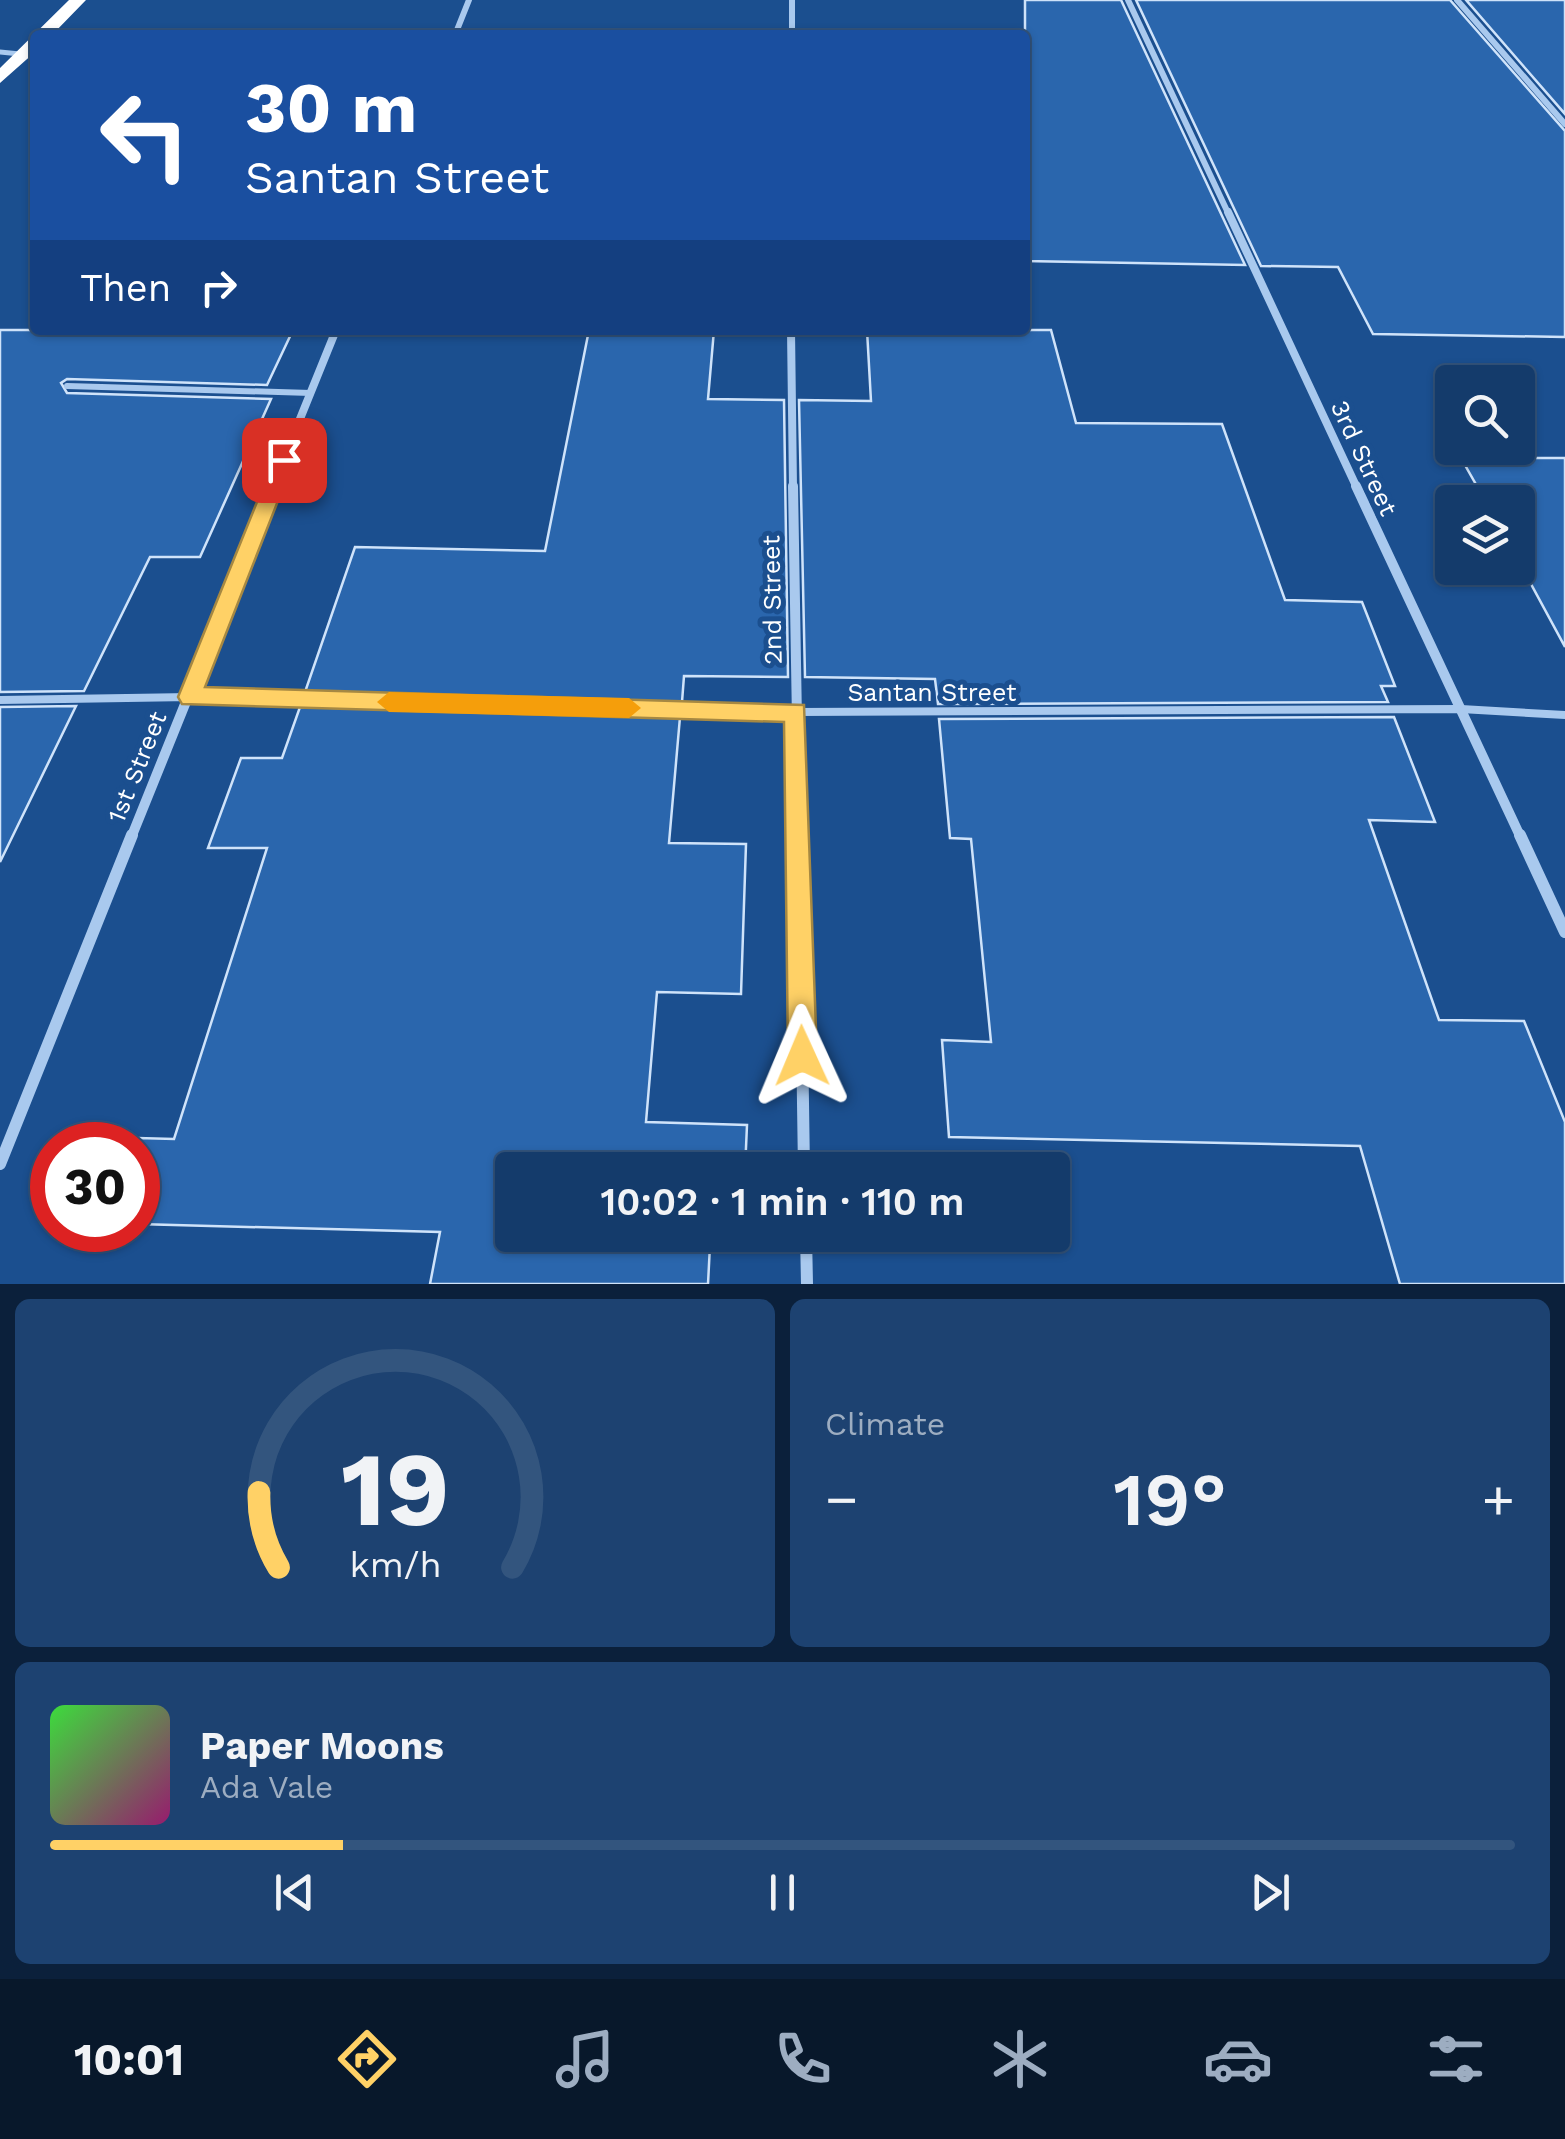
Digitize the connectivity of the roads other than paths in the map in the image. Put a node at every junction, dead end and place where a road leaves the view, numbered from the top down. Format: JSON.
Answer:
{"nodes":[{"id":1,"x":78,"y":0,"type":"edge"},
{"id":2,"x":470,"y":0,"type":"edge"},
{"id":3,"x":792,"y":0,"type":"edge"},
{"id":4,"x":1128,"y":0,"type":"edge"},
{"id":5,"x":1458,"y":0,"type":"edge"},
{"id":6,"x":47,"y":30,"type":"edge"},
{"id":7,"x":457,"y":30,"type":"edge"},
{"id":8,"x":792,"y":30,"type":"edge"},
{"id":9,"x":29,"y":48,"type":"edge"},
{"id":10,"x":0,"y":52,"type":"edge"},
{"id":11,"x":0,"y":78,"type":"edge"},
{"id":12,"x":1565,"y":124,"type":"edge"},
{"id":13,"x":334,"y":335,"type":"edge"},
{"id":14,"x":791,"y":335,"type":"edge"},
{"id":15,"x":67,"y":386,"type":"dead end"},
{"id":16,"x":310,"y":393,"type":"junction"},
{"id":17,"x":190,"y":697,"type":"junction"},
{"id":18,"x":0,"y":700,"type":"edge"},
{"id":19,"x":1460,"y":710,"type":"junction"},
{"id":20,"x":796,"y":712,"type":"junction"},
{"id":21,"x":1565,"y":715,"type":"edge"},
{"id":22,"x":1565,"y":932,"type":"edge"},
{"id":23,"x":804,"y":1152,"type":"edge"},
{"id":24,"x":0,"y":1164,"type":"edge"},
{"id":25,"x":806,"y":1252,"type":"edge"},
{"id":26,"x":807,"y":1284,"type":"edge"}],
"edges":[{"from":1,"to":6,"type":"highway"},
{"from":2,"to":7,"type":"street"},
{"from":3,"to":8,"type":"street"},
{"from":4,"to":19,"type":"street","name":"3rd Street"},
{"from":5,"to":12,"type":"street"},
{"from":9,"to":10,"type":"lane"},
{"from":9,"to":11,"type":"highway"},
{"from":13,"to":16,"type":"street","name":"1st Street"},
{"from":14,"to":20,"type":"street","name":"2nd Street"},
{"from":15,"to":16,"type":"lane"},
{"from":16,"to":17,"type":"street","name":"1st Street"},
{"from":17,"to":18,"type":"lane","name":"Santan Street"},
{"from":17,"to":20,"type":"lane","name":"Santan Street"},
{"from":17,"to":24,"type":"street","name":"1st Street"},
{"from":19,"to":20,"type":"lane","name":"Santan Street"},
{"from":19,"to":21,"type":"lane","name":"Santan Street"},
{"from":19,"to":22,"type":"street","name":"3rd Street"},
{"from":20,"to":23,"type":"street","name":"2nd Street"},
{"from":25,"to":26,"type":"street"}]}
